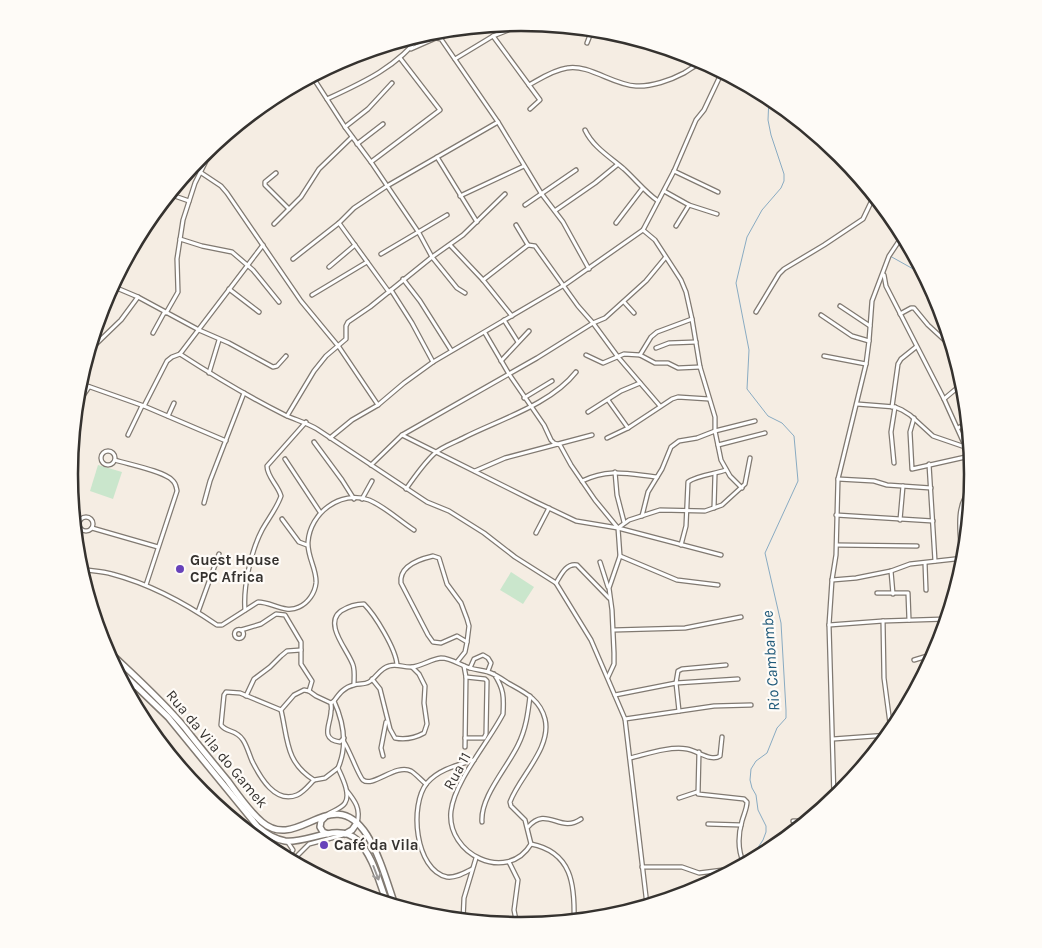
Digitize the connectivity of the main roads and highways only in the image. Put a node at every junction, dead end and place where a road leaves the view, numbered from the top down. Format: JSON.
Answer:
{"nodes":[{"id":1,"x":121,"y":664,"type":"edge"},
{"id":2,"x":128,"y":677,"type":"edge"},
{"id":3,"x":325,"y":816,"type":"junction"},
{"id":4,"x":357,"y":823,"type":"junction"},
{"id":5,"x":328,"y":834,"type":"junction"},
{"id":6,"x":345,"y":834,"type":"junction"},
{"id":7,"x":384,"y":895,"type":"edge"},
{"id":8,"x":392,"y":897,"type":"edge"}],
"edges":[{"from":1,"to":3,"type":"main road","name":"Rua da Vila do Gamek"},
{"from":2,"to":5,"type":"main road","name":"Rua da Vila do Gamek"},
{"from":3,"to":4,"type":"main road","name":"Rua da Vila do Gamek"},
{"from":3,"to":5,"type":"main road"},
{"from":4,"to":6,"type":"main road"},
{"from":4,"to":8,"type":"main road"},
{"from":5,"to":6,"type":"main road","name":"Rua da Vila do Gamek"},
{"from":6,"to":7,"type":"main road","one_way":true}]}
